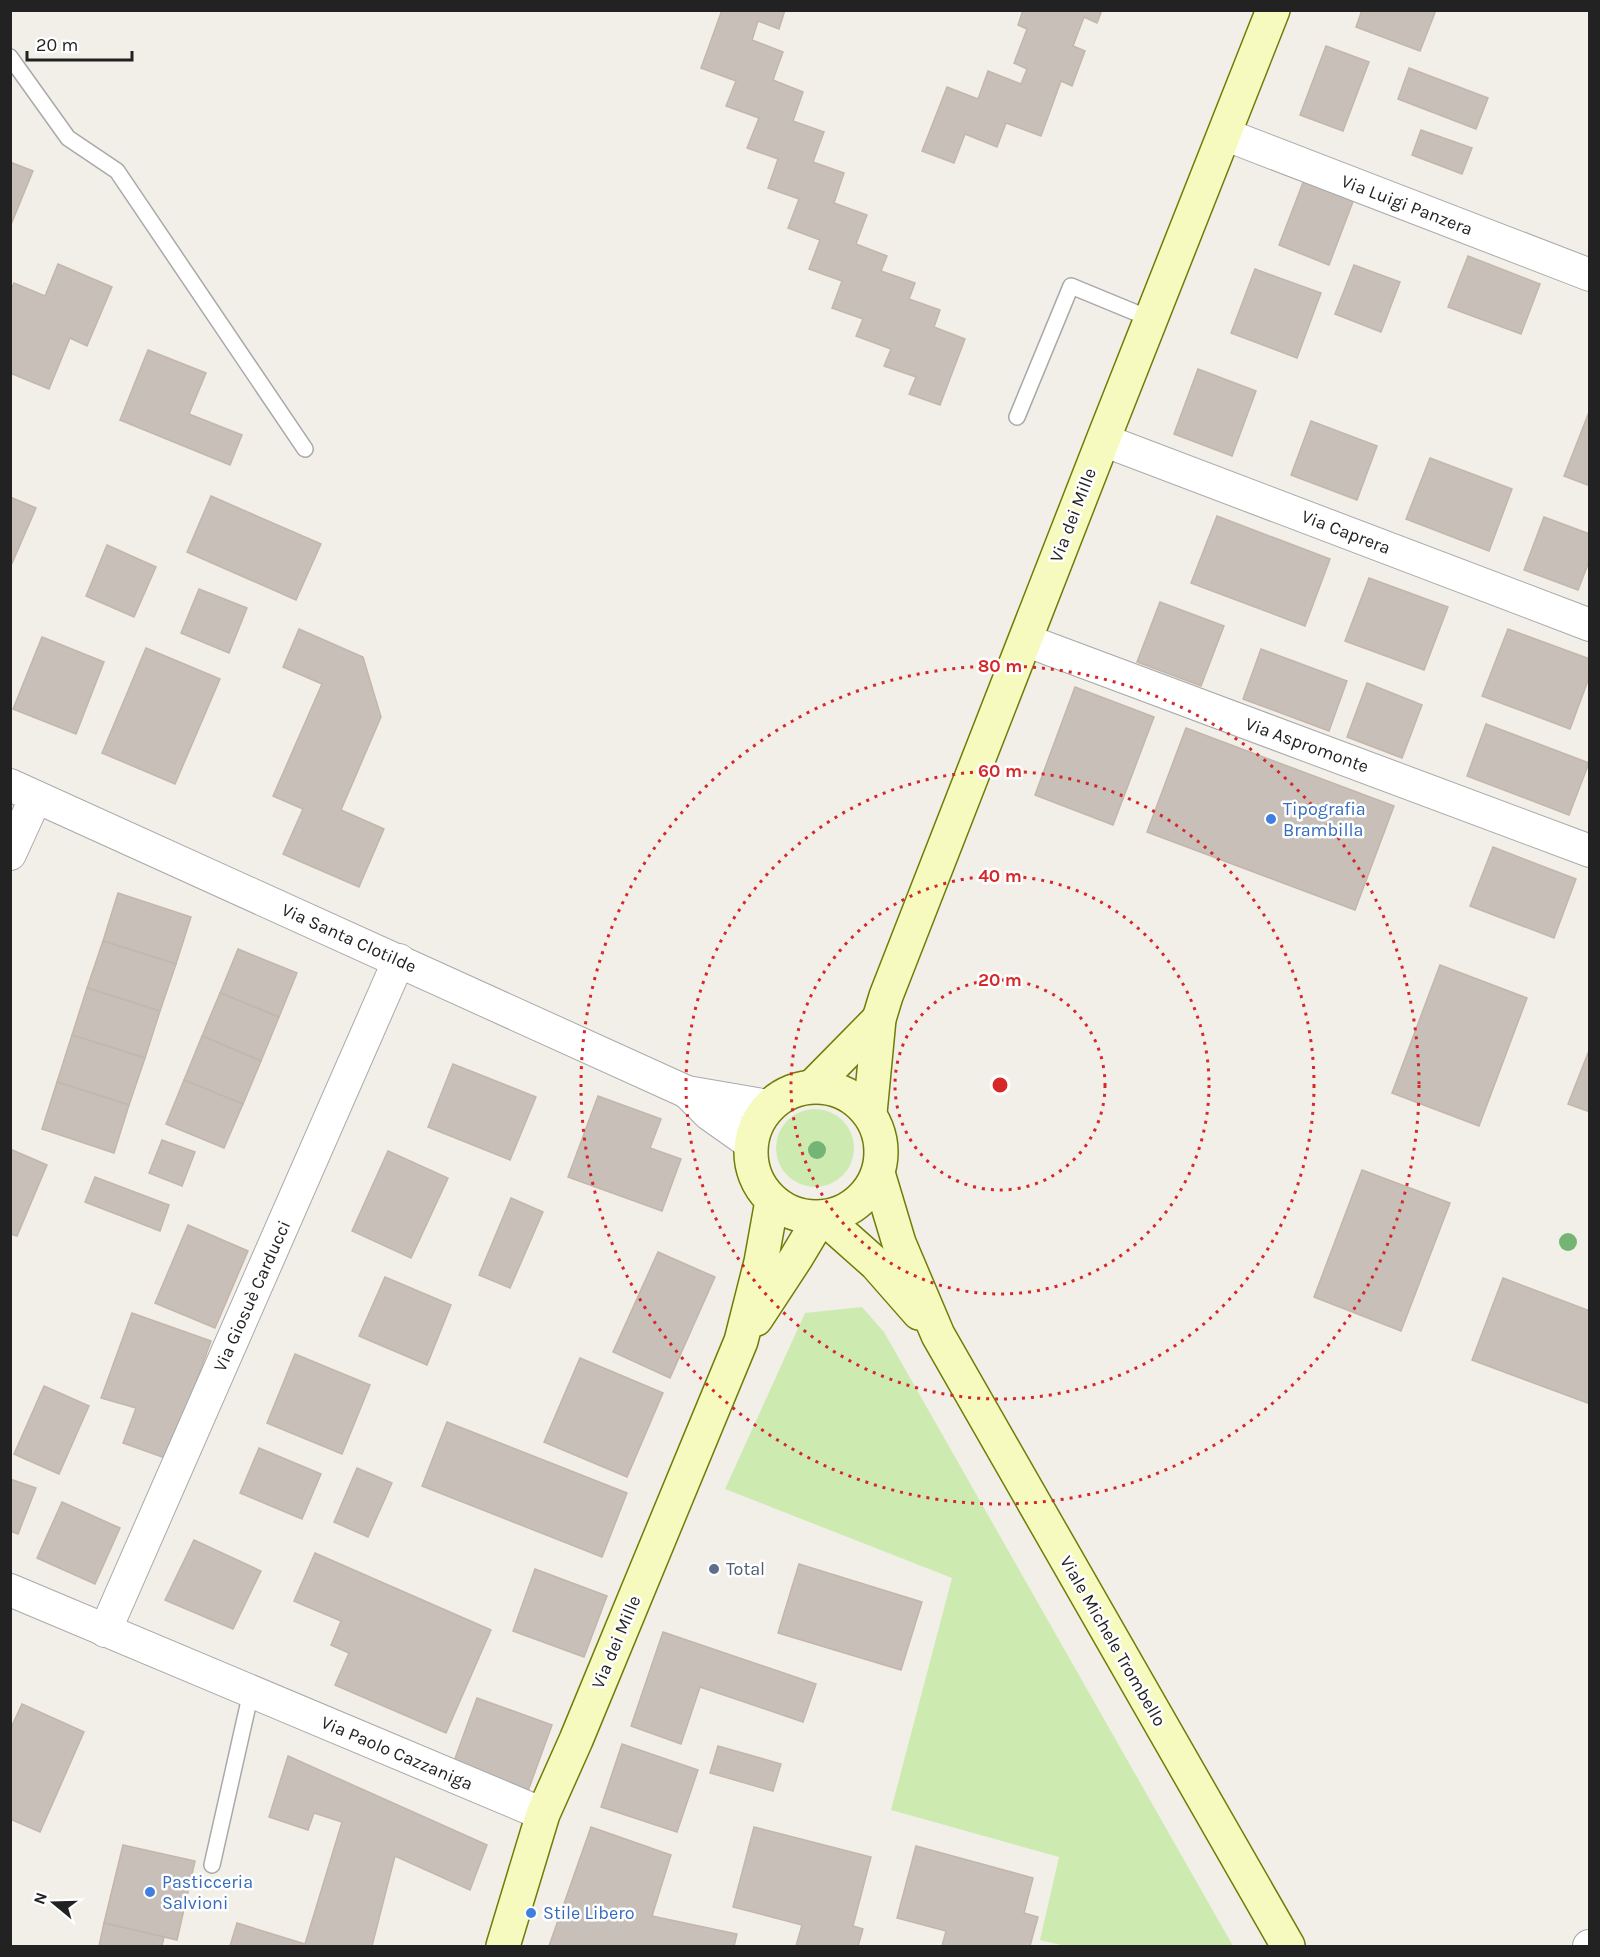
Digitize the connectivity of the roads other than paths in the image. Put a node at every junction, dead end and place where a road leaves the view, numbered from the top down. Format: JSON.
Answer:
{"nodes":[{"id":1,"x":1272,"y":11,"type":"edge"},
{"id":2,"x":10,"y":57,"type":"edge"},
{"id":3,"x":1224,"y":135,"type":"junction"},
{"id":4,"x":1590,"y":275,"type":"edge"},
{"id":5,"x":1151,"y":319,"type":"junction"},
{"id":6,"x":1017,"y":417,"type":"dead end"},
{"id":7,"x":1102,"y":440,"type":"junction"},
{"id":8,"x":305,"y":450,"type":"dead end"},
{"id":9,"x":1590,"y":625,"type":"edge"},
{"id":10,"x":1025,"y":640,"type":"junction"},
{"id":11,"x":23,"y":791,"type":"edge"},
{"id":12,"x":1590,"y":851,"type":"edge"},
{"id":13,"x":10,"y":854,"type":"edge"},
{"id":14,"x":399,"y":960,"type":"junction"},
{"id":15,"x":879,"y":1019,"type":"junction"},
{"id":16,"x":813,"y":1086,"type":"junction"},
{"id":17,"x":687,"y":1092,"type":"junction"},
{"id":18,"x":768,"y":1106,"type":"junction"},
{"id":19,"x":870,"y":1113,"type":"junction"},
{"id":20,"x":750,"y":1143,"type":"junction"},
{"id":21,"x":878,"y":1173,"type":"junction"},
{"id":22,"x":772,"y":1201,"type":"junction"},
{"id":23,"x":821,"y":1218,"type":"junction"},
{"id":24,"x":938,"y":1335,"type":"junction"},
{"id":25,"x":741,"y":1341,"type":"junction"},
{"id":26,"x":10,"y":1590,"type":"edge"},
{"id":27,"x":105,"y":1631,"type":"junction"},
{"id":28,"x":251,"y":1692,"type":"junction"},
{"id":29,"x":543,"y":1814,"type":"junction"},
{"id":30,"x":212,"y":1864,"type":"dead end"},
{"id":31,"x":503,"y":1947,"type":"edge"},
{"id":32,"x":1288,"y":1947,"type":"edge"}],
"edges":[{"from":1,"to":3,"type":"main road","name":"Via dei Mille"},
{"from":2,"to":8,"type":"lane"},
{"from":3,"to":4,"type":"street","name":"Via Luigi Panzera"},
{"from":3,"to":5,"type":"main road","name":"Via dei Mille"},
{"from":5,"to":6,"type":"lane"},
{"from":5,"to":7,"type":"main road","name":"Via dei Mille"},
{"from":7,"to":9,"type":"street","name":"Via Caprera"},
{"from":7,"to":10,"type":"main road","name":"Via dei Mille"},
{"from":10,"to":12,"type":"street","name":"Via Aspromonte"},
{"from":10,"to":15,"type":"main road","name":"Via dei Mille"},
{"from":11,"to":13,"type":"street"},
{"from":11,"to":14,"type":"street","name":"Via Santa Clotilde"},
{"from":14,"to":17,"type":"street","name":"Via Santa Clotilde"},
{"from":14,"to":27,"type":"street","name":"Via Giosuè Carducci"},
{"from":15,"to":16,"type":"main road","name":"Via dei Mille"},
{"from":15,"to":19,"type":"main road","name":"Via dei Mille"},
{"from":16,"to":18,"type":"main road"},
{"from":16,"to":19,"type":"main road"},
{"from":17,"to":18,"type":"street","name":"Via Santa Clotilde"},
{"from":17,"to":20,"type":"street","name":"Via Santa Clotilde"},
{"from":18,"to":20,"type":"main road"},
{"from":19,"to":21,"type":"main road"},
{"from":20,"to":22,"type":"main road"},
{"from":21,"to":23,"type":"main road"},
{"from":21,"to":24,"type":"main road","name":"Viale Michele Trombello"},
{"from":22,"to":23,"type":"main road"},
{"from":22,"to":25,"type":"main road","name":"Via dei Mille"},
{"from":23,"to":24,"type":"main road","name":"Viale Michele Trombello"},
{"from":23,"to":25,"type":"main road","name":"Via dei Mille"},
{"from":24,"to":32,"type":"main road","name":"Viale Michele Trombello"},
{"from":25,"to":29,"type":"main road","name":"Via dei Mille"},
{"from":26,"to":27,"type":"street","name":"Via Paolo Cazzaniga"},
{"from":27,"to":28,"type":"street","name":"Via Paolo Cazzaniga"},
{"from":28,"to":29,"type":"street","name":"Via Paolo Cazzaniga"},
{"from":28,"to":30,"type":"lane"},
{"from":29,"to":31,"type":"main road","name":"Via dei Mille"}]}
